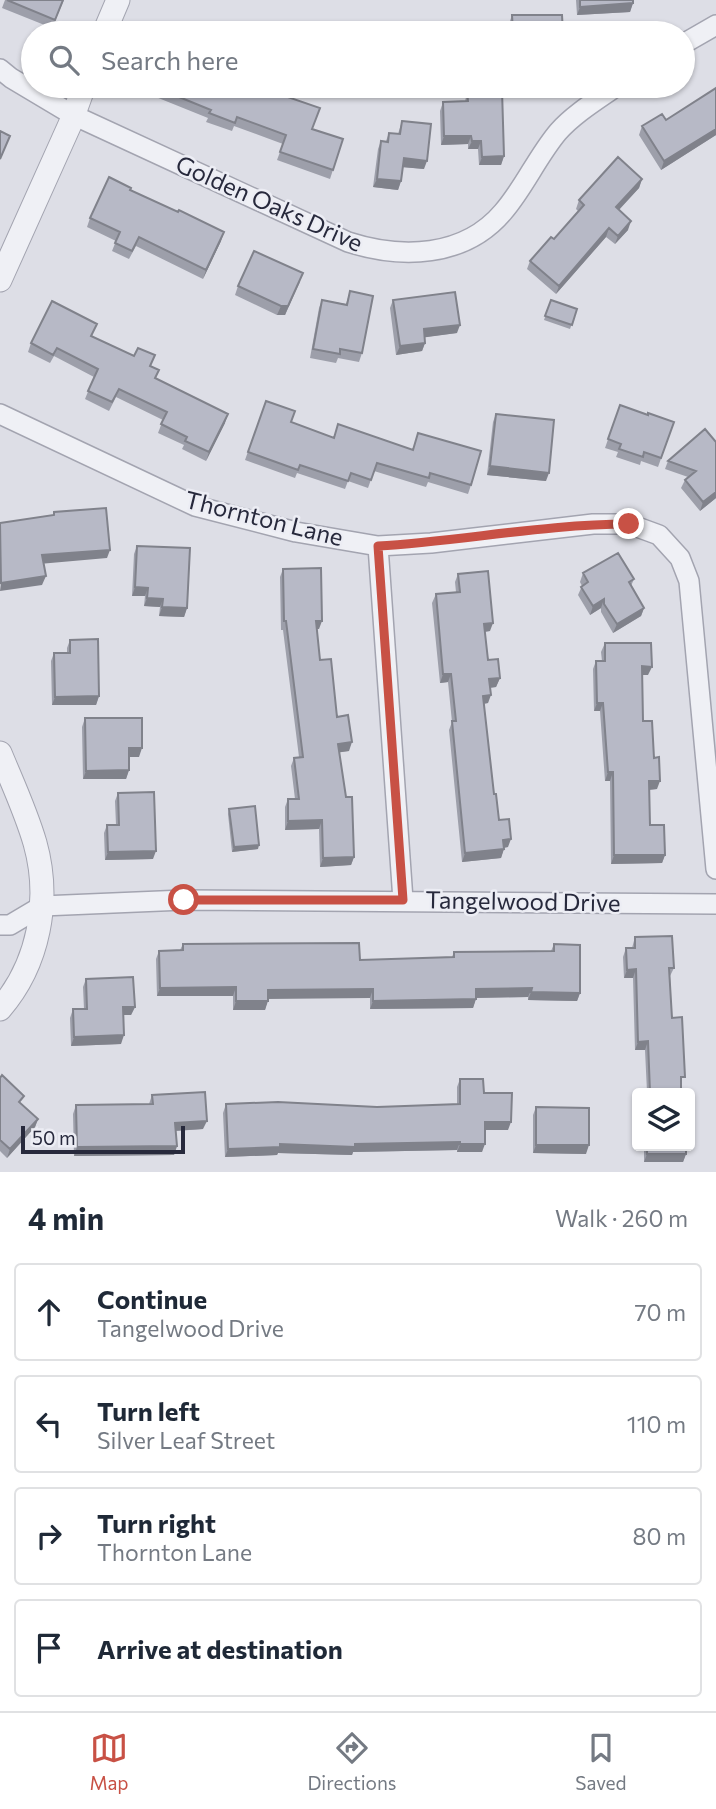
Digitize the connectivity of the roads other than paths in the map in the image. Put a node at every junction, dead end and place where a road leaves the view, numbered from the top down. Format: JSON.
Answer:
{"nodes":[{"id":1,"x":118,"y":0,"type":"edge"},
{"id":2,"x":109,"y":21,"type":"edge"},
{"id":3,"x":716,"y":26,"type":"edge"},
{"id":4,"x":695,"y":37,"type":"edge"},
{"id":5,"x":0,"y":69,"type":"edge"},
{"id":6,"x":21,"y":84,"type":"edge"},
{"id":7,"x":45,"y":98,"type":"edge"},
{"id":8,"x":80,"y":98,"type":"edge"},
{"id":9,"x":600,"y":98,"type":"edge"},
{"id":10,"x":73,"y":115,"type":"junction"},
{"id":11,"x":0,"y":280,"type":"edge"},
{"id":12,"x":0,"y":414,"type":"edge"},
{"id":13,"x":378,"y":546,"type":"junction"},
{"id":14,"x":0,"y":753,"type":"edge"},
{"id":15,"x":716,"y":869,"type":"edge"},
{"id":16,"x":403,"y":900,"type":"junction"},
{"id":17,"x":716,"y":904,"type":"edge"},
{"id":18,"x":42,"y":906,"type":"junction"},
{"id":19,"x":0,"y":925,"type":"edge"},
{"id":20,"x":0,"y":1009,"type":"edge"}],
"edges":[{"from":1,"to":2,"type":"street"},
{"from":3,"to":4,"type":"street"},
{"from":5,"to":6,"type":"street","name":"Golden Oaks Drive"},
{"from":7,"to":10,"type":"street","name":"Golden Oaks Drive"},
{"from":8,"to":10,"type":"street"},
{"from":9,"to":10,"type":"street","name":"Golden Oaks Drive"},
{"from":10,"to":11,"type":"street"},
{"from":12,"to":13,"type":"street","name":"Thornton Lane"},
{"from":13,"to":15,"type":"street","name":"Thornton Lane"},
{"from":13,"to":16,"type":"street"},
{"from":14,"to":18,"type":"street"},
{"from":16,"to":17,"type":"street","name":"Tangelwood Drive"},
{"from":16,"to":18,"type":"street","name":"Tangelwood Drive"},
{"from":18,"to":19,"type":"street","name":"Tangelwood Drive"},
{"from":18,"to":20,"type":"street"}]}
